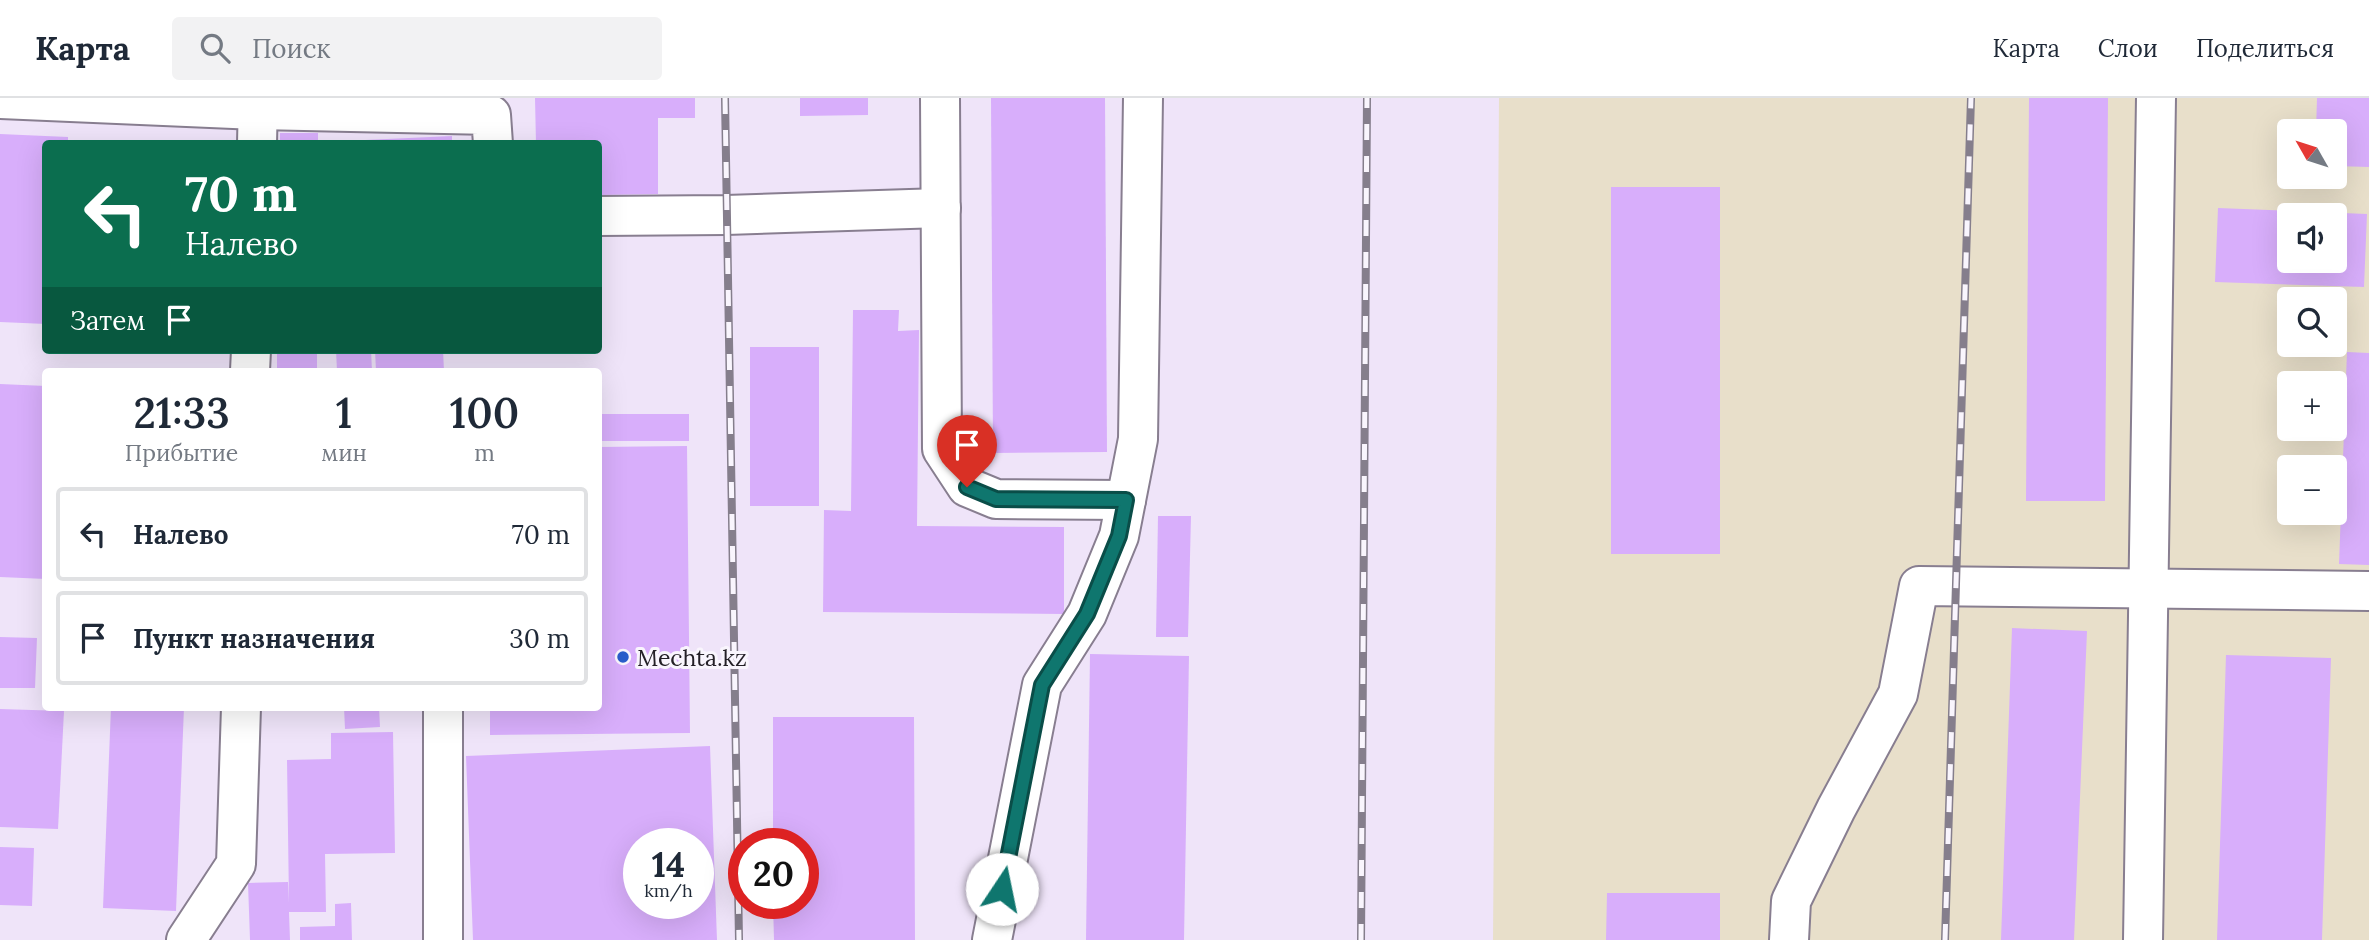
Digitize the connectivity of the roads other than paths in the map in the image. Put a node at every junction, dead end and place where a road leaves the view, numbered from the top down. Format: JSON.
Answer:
{"nodes":[{"id":1,"x":940,"y":98,"type":"edge"},
{"id":2,"x":1143,"y":98,"type":"edge"},
{"id":3,"x":2156,"y":98,"type":"edge"},
{"id":4,"x":0,"y":99,"type":"edge"},
{"id":5,"x":258,"y":117,"type":"edge"},
{"id":6,"x":493,"y":140,"type":"edge"},
{"id":7,"x":941,"y":208,"type":"junction"},
{"id":8,"x":602,"y":216,"type":"edge"},
{"id":9,"x":1126,"y":500,"type":"junction"},
{"id":10,"x":2149,"y":588,"type":"junction"},
{"id":11,"x":2369,"y":591,"type":"edge"},
{"id":12,"x":241,"y":711,"type":"edge"},
{"id":13,"x":443,"y":711,"type":"edge"},
{"id":14,"x":186,"y":940,"type":"edge"},
{"id":15,"x":443,"y":940,"type":"edge"},
{"id":16,"x":992,"y":940,"type":"edge"},
{"id":17,"x":1790,"y":940,"type":"edge"},
{"id":18,"x":2143,"y":940,"type":"edge"}],
"edges":[{"from":1,"to":7,"type":"lane"},
{"from":2,"to":9,"type":"lane"},
{"from":3,"to":10,"type":"lane"},
{"from":4,"to":5,"type":"lane"},
{"from":5,"to":6,"type":"lane"},
{"from":7,"to":8,"type":"lane"},
{"from":7,"to":9,"type":"lane"},
{"from":9,"to":16,"type":"lane"},
{"from":10,"to":11,"type":"lane"},
{"from":10,"to":17,"type":"lane"},
{"from":10,"to":18,"type":"lane"},
{"from":12,"to":14,"type":"lane"},
{"from":13,"to":15,"type":"lane"}]}
